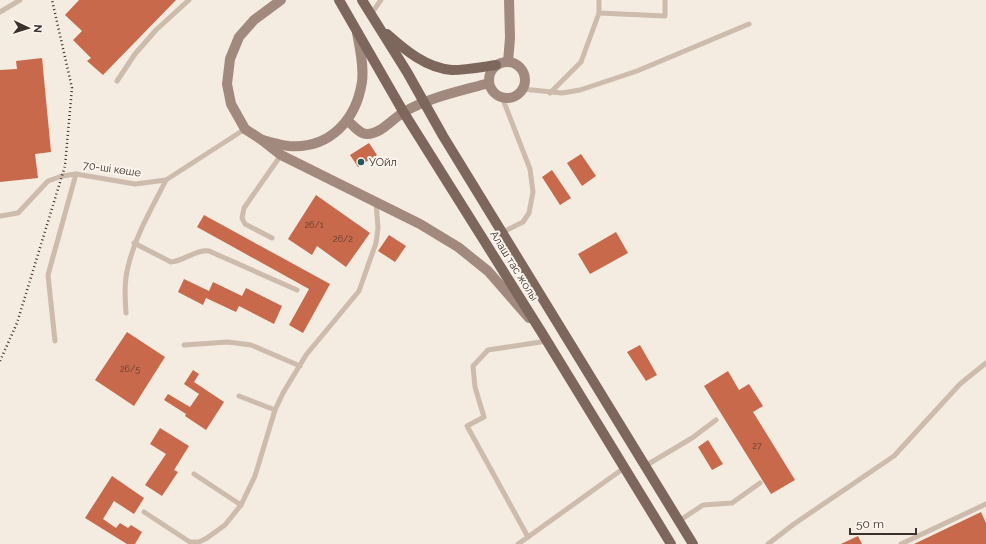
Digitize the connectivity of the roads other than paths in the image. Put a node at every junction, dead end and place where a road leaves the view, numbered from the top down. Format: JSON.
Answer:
{"nodes":[{"id":1,"x":20,"y":0,"type":"edge"},
{"id":2,"x":189,"y":0,"type":"edge"},
{"id":3,"x":281,"y":0,"type":"edge"},
{"id":4,"x":339,"y":0,"type":"edge"},
{"id":5,"x":362,"y":0,"type":"edge"},
{"id":6,"x":381,"y":0,"type":"edge"},
{"id":7,"x":509,"y":0,"type":"edge"},
{"id":8,"x":599,"y":0,"type":"edge"},
{"id":9,"x":665,"y":0,"type":"edge"},
{"id":10,"x":0,"y":12,"type":"edge"},
{"id":11,"x":599,"y":13,"type":"junction"},
{"id":12,"x":370,"y":14,"type":"junction"},
{"id":13,"x":377,"y":24,"type":"junction"},
{"id":14,"x":749,"y":24,"type":"dead end"},
{"id":15,"x":357,"y":33,"type":"junction"},
{"id":16,"x":508,"y":62,"type":"junction"},
{"id":17,"x":496,"y":65,"type":"junction"},
{"id":18,"x":118,"y":81,"type":"dead end"},
{"id":19,"x":489,"y":82,"type":"junction"},
{"id":20,"x":522,"y":89,"type":"junction"},
{"id":21,"x":550,"y":93,"type":"junction"},
{"id":22,"x":502,"y":97,"type":"junction"},
{"id":23,"x":424,"y":102,"type":"junction"},
{"id":24,"x":404,"y":113,"type":"junction"},
{"id":25,"x":347,"y":120,"type":"junction"},
{"id":26,"x":245,"y":129,"type":"junction"},
{"id":27,"x":262,"y":140,"type":"junction"},
{"id":28,"x":281,"y":155,"type":"junction"},
{"id":29,"x":76,"y":174,"type":"junction"},
{"id":30,"x":166,"y":180,"type":"junction"},
{"id":31,"x":376,"y":202,"type":"junction"},
{"id":32,"x":0,"y":216,"type":"edge"},
{"id":33,"x":503,"y":232,"type":"junction"},
{"id":34,"x":272,"y":238,"type":"dead end"},
{"id":35,"x":134,"y":243,"type":"junction"},
{"id":36,"x":297,"y":290,"type":"dead end"},
{"id":37,"x":126,"y":313,"type":"dead end"},
{"id":38,"x":544,"y":337,"type":"junction"},
{"id":39,"x":55,"y":341,"type":"dead end"},
{"id":40,"x":184,"y":345,"type":"dead end"},
{"id":41,"x":986,"y":363,"type":"edge"},
{"id":42,"x":300,"y":366,"type":"junction"},
{"id":43,"x":239,"y":396,"type":"dead end"},
{"id":44,"x":275,"y":410,"type":"junction"},
{"id":45,"x":716,"y":420,"type":"dead end"},
{"id":46,"x":645,"y":466,"type":"junction"},
{"id":47,"x":624,"y":468,"type":"junction"},
{"id":48,"x":194,"y":474,"type":"dead end"},
{"id":49,"x":760,"y":483,"type":"dead end"},
{"id":50,"x":986,"y":504,"type":"edge"},
{"id":51,"x":241,"y":505,"type":"junction"},
{"id":52,"x":144,"y":512,"type":"dead end"},
{"id":53,"x":679,"y":521,"type":"junction"},
{"id":54,"x":528,"y":537,"type":"junction"},
{"id":55,"x":518,"y":544,"type":"edge"},
{"id":56,"x":671,"y":544,"type":"edge"},
{"id":57,"x":693,"y":544,"type":"edge"},
{"id":58,"x":768,"y":544,"type":"edge"},
{"id":59,"x":901,"y":544,"type":"edge"}],
"edges":[{"from":1,"to":10,"type":"lane"},
{"from":2,"to":18,"type":"lane"},
{"from":3,"to":26,"type":"main road"},
{"from":4,"to":15,"type":"main road","name":"Алаш тас жолы"},
{"from":5,"to":12,"type":"main road","name":"Алаш тас жолы"},
{"from":6,"to":12,"type":"lane"},
{"from":7,"to":16,"type":"main road"},
{"from":8,"to":11,"type":"lane"},
{"from":9,"to":11,"type":"lane"},
{"from":11,"to":21,"type":"lane"},
{"from":12,"to":13,"type":"main road","name":"Алаш тас жолы"},
{"from":13,"to":17,"type":"main road"},
{"from":13,"to":23,"type":"main road","name":"Алаш тас жолы"},
{"from":14,"to":21,"type":"lane"},
{"from":15,"to":24,"type":"main road","name":"Алаш тас жолы"},
{"from":15,"to":25,"type":"main road"},
{"from":16,"to":17,"type":"main road"},
{"from":16,"to":20,"type":"main road"},
{"from":17,"to":19,"type":"main road"},
{"from":19,"to":22,"type":"main road"},
{"from":19,"to":23,"type":"main road"},
{"from":20,"to":21,"type":"lane"},
{"from":20,"to":22,"type":"main road"},
{"from":22,"to":33,"type":"lane"},
{"from":23,"to":24,"type":"main road"},
{"from":23,"to":33,"type":"main road","name":"Алаш тас жолы"},
{"from":24,"to":25,"type":"main road"},
{"from":24,"to":38,"type":"main road","name":"Алаш тас жолы"},
{"from":25,"to":27,"type":"main road"},
{"from":26,"to":27,"type":"main road"},
{"from":26,"to":30,"type":"lane","name":"70-ші көше"},
{"from":27,"to":28,"type":"main road"},
{"from":28,"to":31,"type":"main road"},
{"from":28,"to":34,"type":"lane"},
{"from":29,"to":30,"type":"lane","name":"70-ші көше"},
{"from":29,"to":32,"type":"lane","name":"70-ші көше"},
{"from":29,"to":39,"type":"lane"},
{"from":30,"to":35,"type":"lane"},
{"from":31,"to":38,"type":"main road"},
{"from":31,"to":42,"type":"lane"},
{"from":33,"to":46,"type":"main road","name":"Алаш тас жолы"},
{"from":35,"to":36,"type":"lane"},
{"from":35,"to":37,"type":"lane"},
{"from":38,"to":47,"type":"main road","name":"Алаш тас жолы"},
{"from":38,"to":54,"type":"lane"},
{"from":40,"to":42,"type":"lane"},
{"from":41,"to":58,"type":"lane"},
{"from":42,"to":44,"type":"lane"},
{"from":43,"to":44,"type":"lane"},
{"from":44,"to":51,"type":"lane"},
{"from":45,"to":46,"type":"lane"},
{"from":46,"to":53,"type":"main road","name":"Алаш тас жолы"},
{"from":47,"to":54,"type":"lane"},
{"from":47,"to":56,"type":"main road","name":"Алаш тас жолы"},
{"from":48,"to":51,"type":"lane"},
{"from":49,"to":53,"type":"lane"},
{"from":50,"to":59,"type":"lane"},
{"from":51,"to":52,"type":"lane"},
{"from":53,"to":57,"type":"main road","name":"Алаш тас жолы"},
{"from":54,"to":55,"type":"lane"}]}
